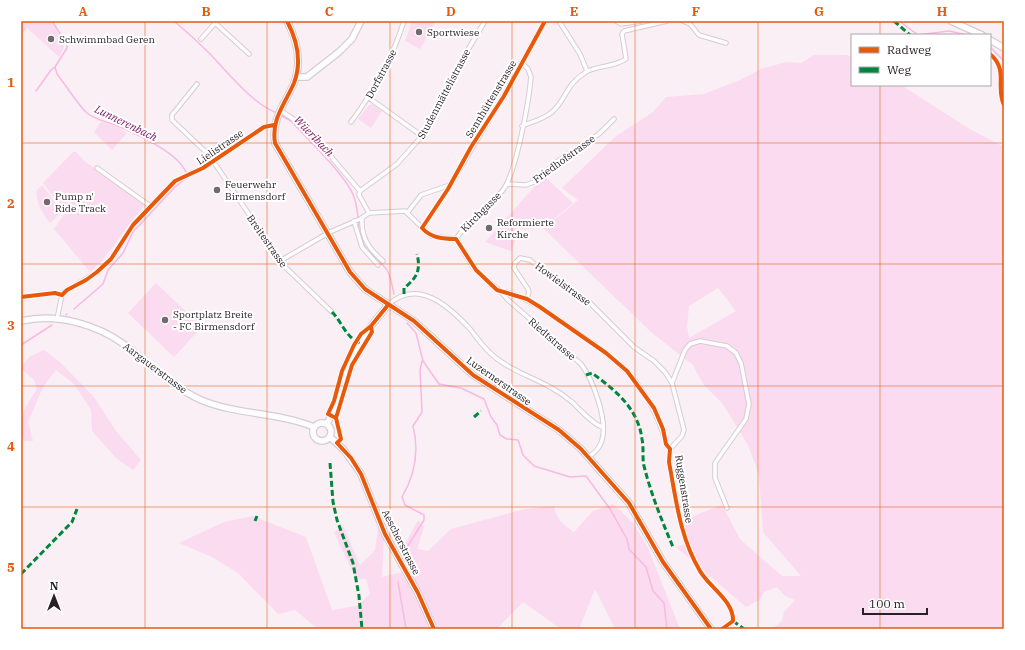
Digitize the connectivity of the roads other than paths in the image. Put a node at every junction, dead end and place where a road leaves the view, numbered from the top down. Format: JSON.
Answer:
{"nodes":[{"id":1,"x":287,"y":21,"type":"edge"},
{"id":2,"x":361,"y":21,"type":"edge"},
{"id":3,"x":404,"y":21,"type":"edge"},
{"id":4,"x":485,"y":21,"type":"edge"},
{"id":5,"x":545,"y":21,"type":"edge"},
{"id":6,"x":559,"y":21,"type":"edge"},
{"id":7,"x":616,"y":21,"type":"edge"},
{"id":8,"x":641,"y":21,"type":"edge"},
{"id":9,"x":667,"y":21,"type":"edge"},
{"id":10,"x":683,"y":21,"type":"edge"},
{"id":11,"x":950,"y":21,"type":"edge"},
{"id":12,"x":215,"y":22,"type":"edge"},
{"id":13,"x":980,"y":34,"type":"edge"},
{"id":14,"x":201,"y":39,"type":"dead end"},
{"id":15,"x":991,"y":41,"type":"edge"},
{"id":16,"x":726,"y":43,"type":"dead end"},
{"id":17,"x":1004,"y":48,"type":"edge"},
{"id":18,"x":249,"y":54,"type":"dead end"},
{"id":19,"x":522,"y":63,"type":"junction"},
{"id":20,"x":587,"y":71,"type":"junction"},
{"id":21,"x":296,"y":77,"type":"junction"},
{"id":22,"x":198,"y":84,"type":"dead end"},
{"id":23,"x":369,"y":98,"type":"junction"},
{"id":24,"x":278,"y":113,"type":"junction"},
{"id":25,"x":614,"y":119,"type":"dead end"},
{"id":26,"x":351,"y":122,"type":"dead end"},
{"id":27,"x":274,"y":125,"type":"junction"},
{"id":28,"x":522,"y":126,"type":"junction"},
{"id":29,"x":422,"y":136,"type":"junction"},
{"id":30,"x":213,"y":161,"type":"junction"},
{"id":31,"x":97,"y":168,"type":"dead end"},
{"id":32,"x":507,"y":184,"type":"junction"},
{"id":33,"x":360,"y":191,"type":"junction"},
{"id":34,"x":150,"y":206,"type":"junction"},
{"id":35,"x":408,"y":212,"type":"junction"},
{"id":36,"x":369,"y":213,"type":"junction"},
{"id":37,"x":358,"y":220,"type":"junction"},
{"id":38,"x":327,"y":234,"type":"junction"},
{"id":39,"x":456,"y":239,"type":"junction"},
{"id":40,"x":280,"y":261,"type":"junction"},
{"id":41,"x":383,"y":261,"type":"dead end"},
{"id":42,"x":378,"y":265,"type":"dead end"},
{"id":43,"x":505,"y":294,"type":"junction"},
{"id":44,"x":527,"y":299,"type":"junction"},
{"id":45,"x":388,"y":305,"type":"junction"},
{"id":46,"x":332,"y":312,"type":"dead end"},
{"id":47,"x":58,"y":319,"type":"junction"},
{"id":48,"x":21,"y":321,"type":"edge"},
{"id":49,"x":672,"y":383,"type":"junction"},
{"id":50,"x":327,"y":424,"type":"junction"},
{"id":51,"x":314,"y":427,"type":"junction"},
{"id":52,"x":602,"y":427,"type":"junction"},
{"id":53,"x":330,"y":437,"type":"junction"},
{"id":54,"x":670,"y":449,"type":"junction"},
{"id":55,"x":589,"y":457,"type":"junction"},
{"id":56,"x":727,"y":508,"type":"dead end"},
{"id":57,"x":434,"y":629,"type":"edge"},
{"id":58,"x":711,"y":629,"type":"edge"},
{"id":59,"x":722,"y":629,"type":"edge"}],
"edges":[{"from":1,"to":21,"type":"main road"},
{"from":2,"to":21,"type":"main road"},
{"from":3,"to":23,"type":"street","name":"Dorfstrasse"},
{"from":4,"to":29,"type":"street","name":"Studenmättelistrasse"},
{"from":5,"to":19,"type":"street","name":"Sennhüttenstrasse"},
{"from":6,"to":20,"type":"street"},
{"from":7,"to":8,"type":"street"},
{"from":9,"to":20,"type":"street"},
{"from":10,"to":16,"type":"street"},
{"from":11,"to":13,"type":"main road"},
{"from":12,"to":14,"type":"street"},
{"from":12,"to":18,"type":"street"},
{"from":15,"to":17,"type":"main road"},
{"from":19,"to":28,"type":"street","name":"Kirchgasse"},
{"from":19,"to":35,"type":"street","name":"Sennhüttenstrasse"},
{"from":20,"to":28,"type":"street"},
{"from":21,"to":24,"type":"main road","name":"Luzernerstrasse"},
{"from":22,"to":30,"type":"street","name":"Breitestrasse"},
{"from":23,"to":26,"type":"street","name":"Dorfstrasse"},
{"from":23,"to":29,"type":"street"},
{"from":24,"to":27,"type":"main road","name":"Luzernerstrasse"},
{"from":24,"to":33,"type":"street"},
{"from":25,"to":32,"type":"street","name":"Friedhofstrasse"},
{"from":27,"to":30,"type":"street","name":"Lielistrasse"},
{"from":27,"to":38,"type":"main road","name":"Luzernerstrasse"},
{"from":28,"to":32,"type":"street","name":"Kirchgasse"},
{"from":29,"to":33,"type":"street","name":"Studenmättelistrasse"},
{"from":30,"to":34,"type":"street","name":"Lielistrasse"},
{"from":30,"to":40,"type":"street","name":"Breitestrasse"},
{"from":31,"to":34,"type":"street"},
{"from":32,"to":39,"type":"street","name":"Kirchgasse"},
{"from":33,"to":36,"type":"street"},
{"from":34,"to":47,"type":"street","name":"Lielistrasse"},
{"from":35,"to":36,"type":"street"},
{"from":35,"to":39,"type":"street","name":"Kirchgasse"},
{"from":36,"to":37,"type":"street"},
{"from":37,"to":38,"type":"street"},
{"from":37,"to":41,"type":"street"},
{"from":37,"to":42,"type":"street"},
{"from":38,"to":40,"type":"street"},
{"from":38,"to":45,"type":"main road","name":"Luzernerstrasse"},
{"from":39,"to":43,"type":"street","name":"Riedtstrasse"},
{"from":40,"to":46,"type":"street","name":"Breitestrasse"},
{"from":43,"to":44,"type":"street","name":"Ruggenstrasse"},
{"from":43,"to":52,"type":"street","name":"Riedtstrasse"},
{"from":44,"to":49,"type":"street","name":"Howielstrasse"},
{"from":44,"to":54,"type":"street","name":"Ruggenstrasse"},
{"from":45,"to":50,"type":"main road"},
{"from":45,"to":52,"type":"street"},
{"from":45,"to":55,"type":"main road","name":"Luzernerstrasse"},
{"from":47,"to":48,"type":"main road","name":"Aargauerstrasse"},
{"from":47,"to":51,"type":"main road","name":"Aargauerstrasse"},
{"from":49,"to":54,"type":"street"},
{"from":49,"to":56,"type":"street"},
{"from":50,"to":51,"type":"main road"},
{"from":50,"to":53,"type":"main road"},
{"from":51,"to":53,"type":"main road"},
{"from":52,"to":55,"type":"street","name":"Riedtstrasse"},
{"from":53,"to":57,"type":"main road","name":"Aescherstrasse"},
{"from":54,"to":59,"type":"street","name":"Ruggenstrasse"},
{"from":55,"to":58,"type":"main road","name":"Luzernerstrasse"}]}
